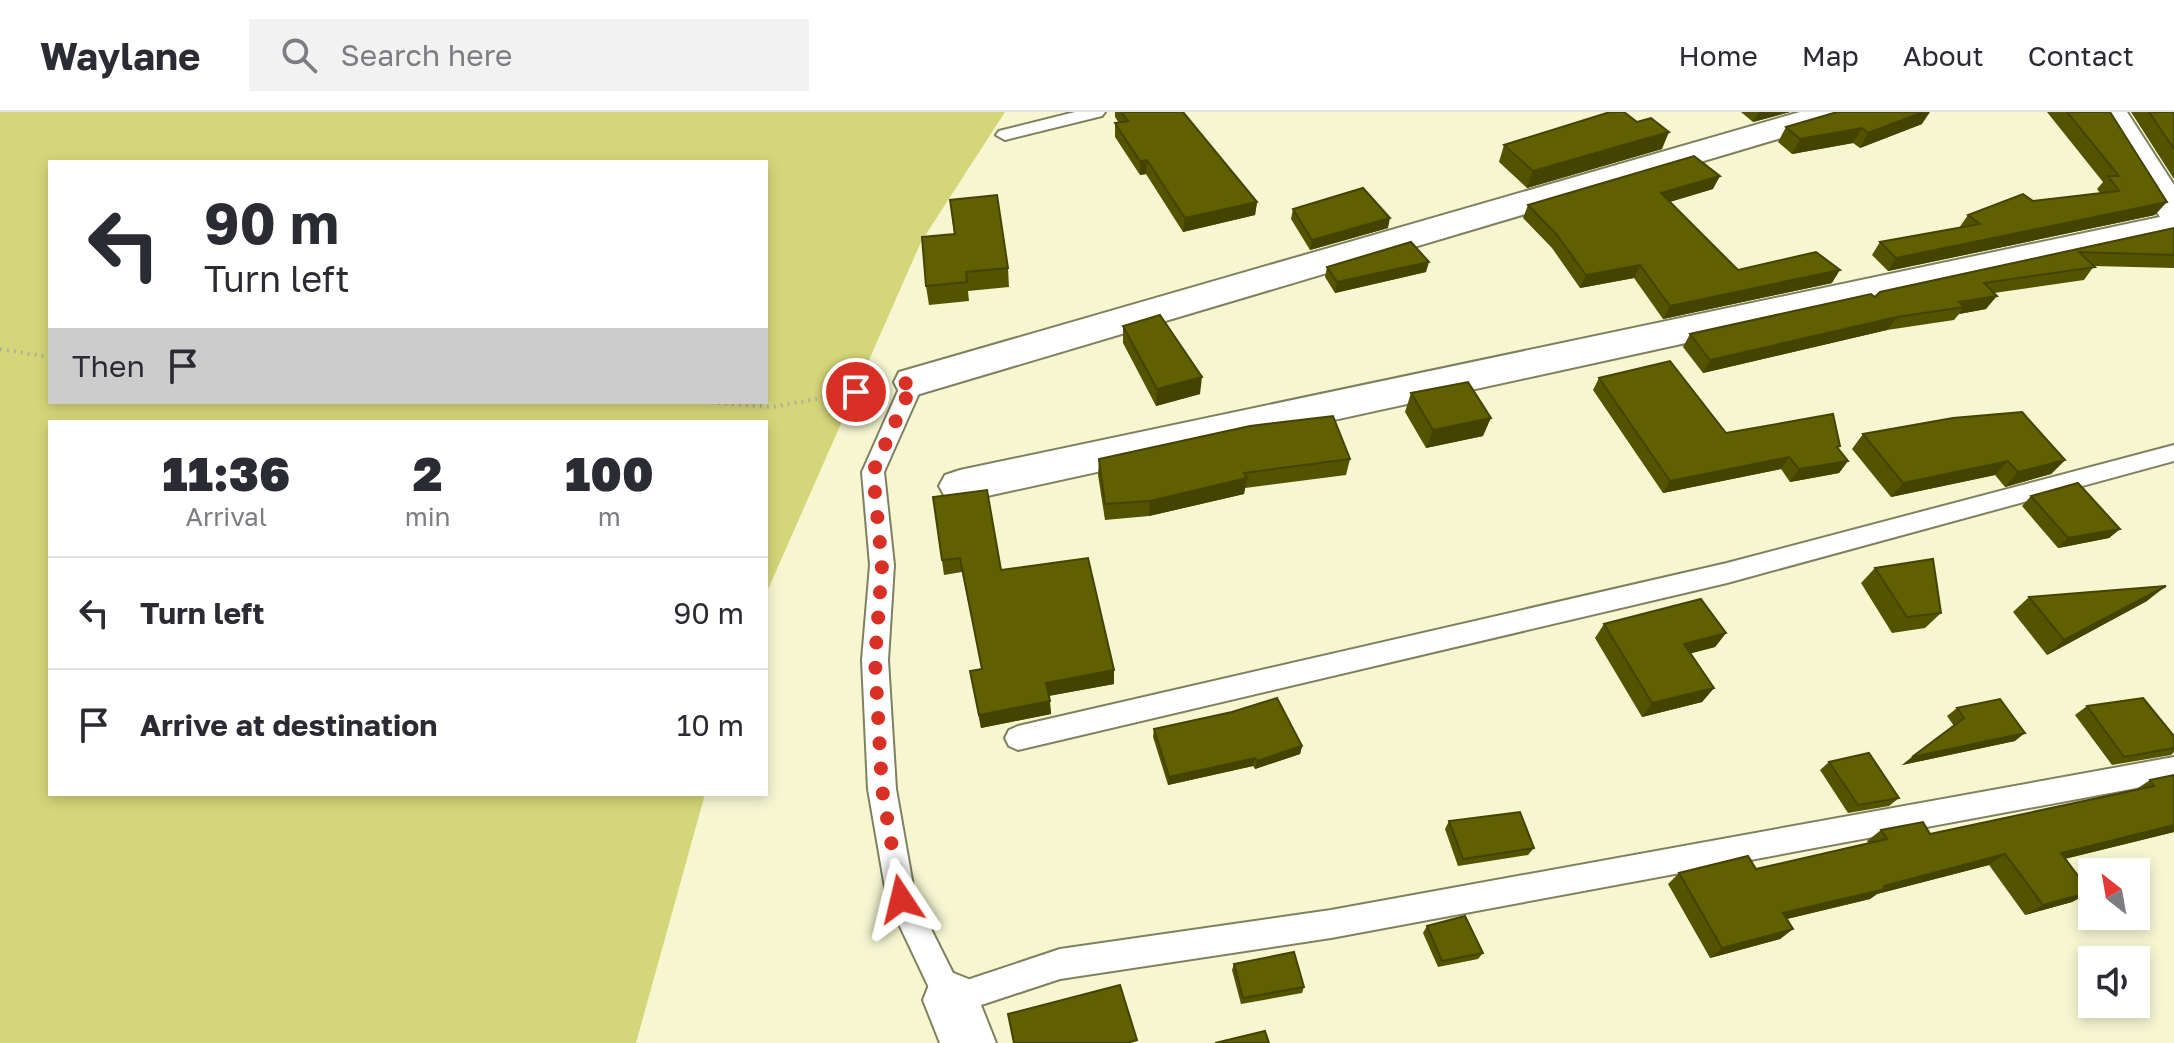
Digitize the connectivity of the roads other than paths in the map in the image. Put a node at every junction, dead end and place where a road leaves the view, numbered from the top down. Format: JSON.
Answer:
{"nodes":[{"id":1,"x":1096,"y":112,"type":"edge"},
{"id":2,"x":1834,"y":112,"type":"edge"},
{"id":3,"x":2111,"y":112,"type":"edge"},
{"id":4,"x":1005,"y":135,"type":"dead end"},
{"id":5,"x":2174,"y":212,"type":"edge"},
{"id":6,"x":2174,"y":225,"type":"edge"},
{"id":7,"x":913,"y":382,"type":"joint"},
{"id":8,"x":2174,"y":453,"type":"edge"},
{"id":9,"x":960,"y":486,"type":"dead end"},
{"id":10,"x":1018,"y":738,"type":"dead end"},
{"id":11,"x":2174,"y":769,"type":"edge"},
{"id":12,"x":960,"y":1021,"type":"edge"}],
"edges":[{"from":1,"to":4,"type":"lane"},
{"from":2,"to":7,"type":"street"},
{"from":3,"to":5,"type":"street"},
{"from":6,"to":9,"type":"street"},
{"from":7,"to":12,"type":"lane"},
{"from":8,"to":10,"type":"lane"},
{"from":11,"to":12,"type":"lane"}]}
